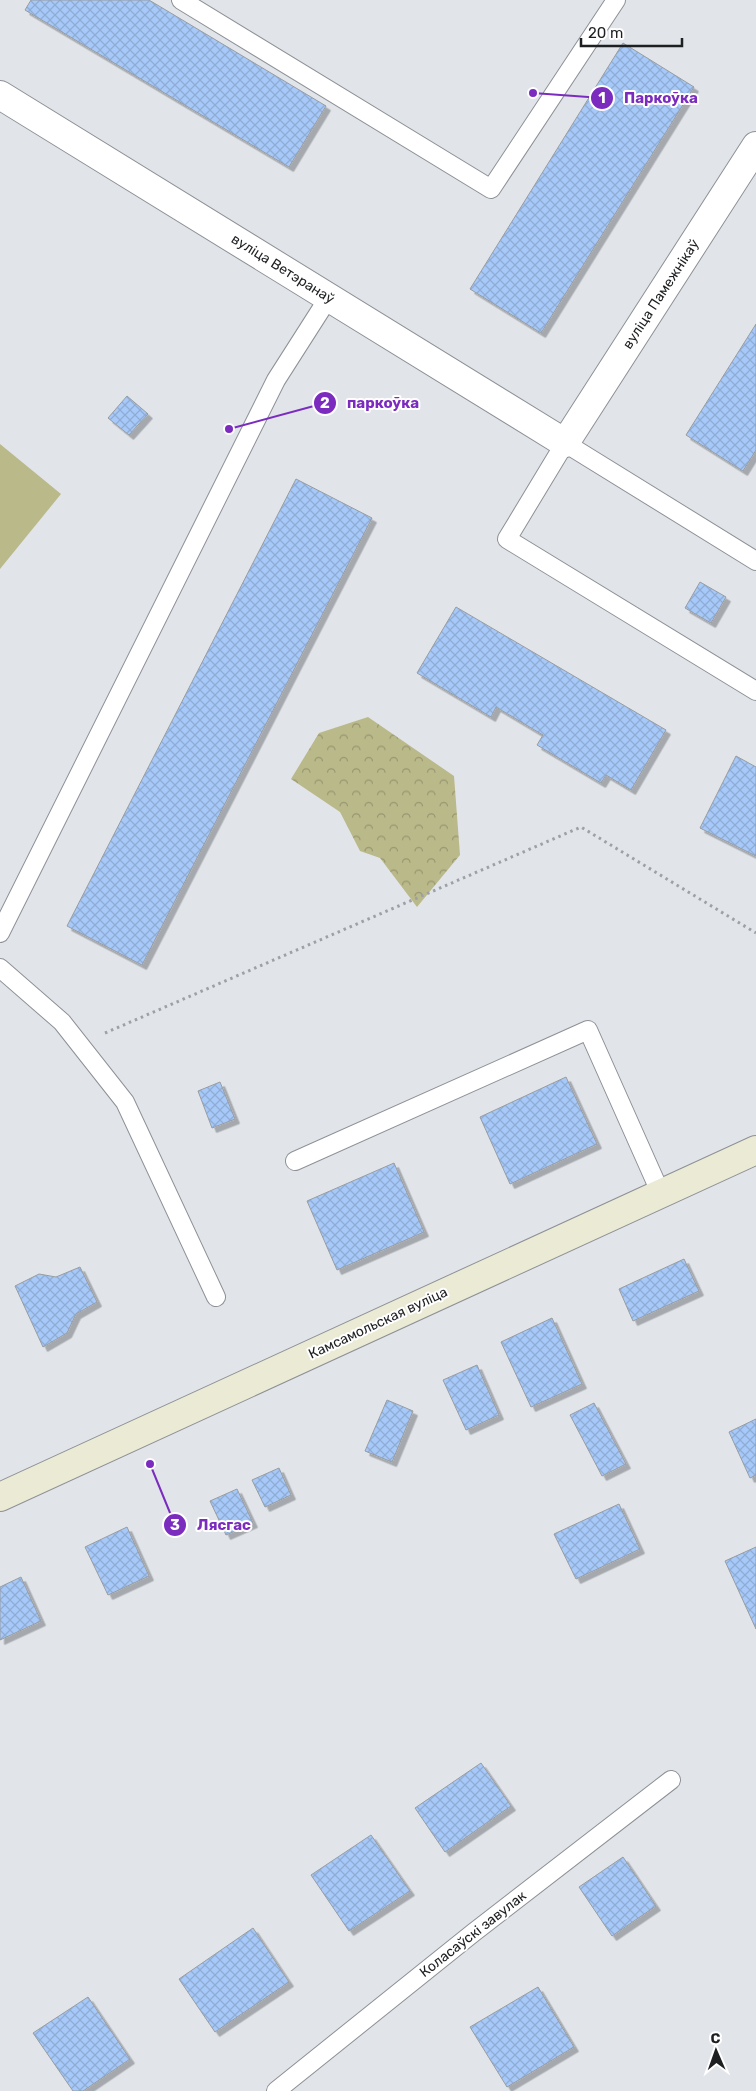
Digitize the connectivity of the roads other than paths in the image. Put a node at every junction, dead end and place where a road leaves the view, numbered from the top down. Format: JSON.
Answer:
{"nodes":[{"id":1,"x":181,"y":0,"type":"edge"},
{"id":2,"x":616,"y":0,"type":"edge"},
{"id":3,"x":0,"y":95,"type":"edge"},
{"id":4,"x":756,"y":146,"type":"edge"},
{"id":5,"x":329,"y":297,"type":"junction"},
{"id":6,"x":566,"y":442,"type":"junction"},
{"id":7,"x":756,"y":561,"type":"edge"},
{"id":8,"x":756,"y":691,"type":"edge"},
{"id":9,"x":0,"y":934,"type":"edge"},
{"id":10,"x":0,"y":968,"type":"edge"},
{"id":11,"x":756,"y":1150,"type":"edge"},
{"id":12,"x":295,"y":1161,"type":"dead end"},
{"id":13,"x":661,"y":1194,"type":"junction"},
{"id":14,"x":216,"y":1297,"type":"dead end"},
{"id":15,"x":0,"y":1497,"type":"edge"},
{"id":16,"x":671,"y":1780,"type":"dead end"},
{"id":17,"x":276,"y":2091,"type":"edge"}],
"edges":[{"from":1,"to":2,"type":"lane"},
{"from":3,"to":5,"type":"street","name":"вуліца Ветэранаў"},
{"from":4,"to":6,"type":"street","name":"вуліца Памежнікаў"},
{"from":5,"to":6,"type":"street","name":"вуліца Ветэранаў"},
{"from":5,"to":9,"type":"lane"},
{"from":6,"to":7,"type":"lane"},
{"from":6,"to":8,"type":"lane"},
{"from":10,"to":14,"type":"lane"},
{"from":11,"to":13,"type":"main road","name":"Камсамольская вуліца"},
{"from":12,"to":13,"type":"lane"},
{"from":13,"to":15,"type":"main road","name":"Камсамольская вуліца"},
{"from":16,"to":17,"type":"lane","name":"Коласаўскі завулак"}]}
